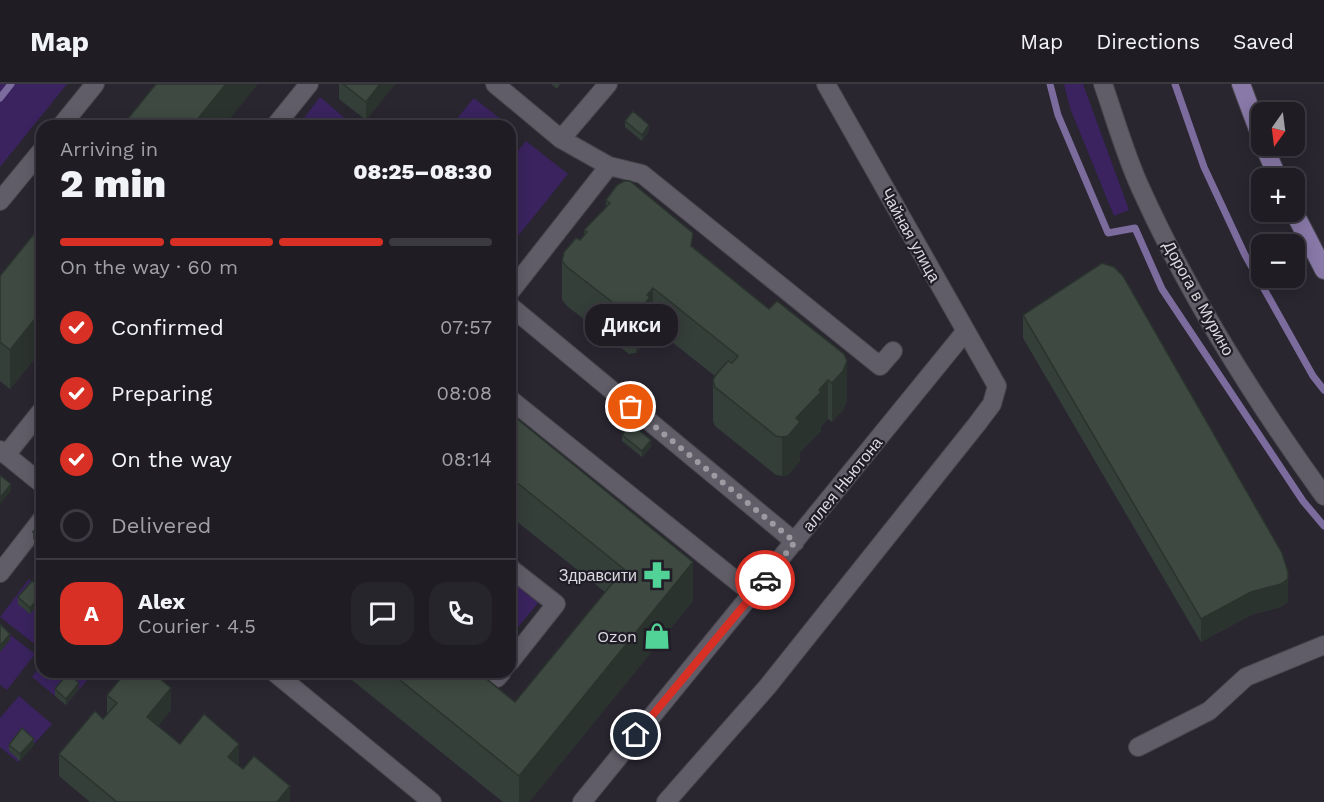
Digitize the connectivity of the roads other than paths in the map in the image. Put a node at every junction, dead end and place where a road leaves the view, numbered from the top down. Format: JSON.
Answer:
{"nodes":[{"id":1,"x":95,"y":84,"type":"edge"},
{"id":2,"x":309,"y":84,"type":"edge"},
{"id":3,"x":495,"y":84,"type":"edge"},
{"id":4,"x":608,"y":84,"type":"edge"},
{"id":5,"x":826,"y":84,"type":"edge"},
{"id":6,"x":1103,"y":84,"type":"edge"},
{"id":7,"x":1241,"y":84,"type":"edge"},
{"id":8,"x":1251,"y":111,"type":"edge"},
{"id":9,"x":66,"y":120,"type":"edge"},
{"id":10,"x":280,"y":120,"type":"edge"},
{"id":11,"x":561,"y":139,"type":"junction"},
{"id":12,"x":36,"y":157,"type":"edge"},
{"id":13,"x":609,"y":166,"type":"junction"},
{"id":14,"x":0,"y":201,"type":"edge"},
{"id":15,"x":1299,"y":222,"type":"edge"},
{"id":16,"x":1324,"y":270,"type":"edge"},
{"id":17,"x":516,"y":284,"type":"edge"},
{"id":18,"x":516,"y":311,"type":"edge"},
{"id":19,"x":965,"y":332,"type":"junction"},
{"id":20,"x":893,"y":351,"type":"dead end"},
{"id":21,"x":516,"y":404,"type":"edge"},
{"id":22,"x":36,"y":416,"type":"edge"},
{"id":23,"x":3,"y":452,"type":"edge"},
{"id":24,"x":36,"y":479,"type":"edge"},
{"id":25,"x":1324,"y":496,"type":"edge"},
{"id":26,"x":36,"y":524,"type":"edge"},
{"id":27,"x":795,"y":542,"type":"junction"},
{"id":28,"x":7,"y":551,"type":"edge"},
{"id":29,"x":516,"y":572,"type":"edge"},
{"id":30,"x":0,"y":573,"type":"edge"},
{"id":31,"x":754,"y":594,"type":"junction"},
{"id":32,"x":1324,"y":645,"type":"edge"},
{"id":33,"x":516,"y":654,"type":"edge"},
{"id":34,"x":281,"y":678,"type":"edge"},
{"id":35,"x":1138,"y":747,"type":"dead end"},
{"id":36,"x":432,"y":802,"type":"edge"},
{"id":37,"x":582,"y":802,"type":"edge"},
{"id":38,"x":666,"y":802,"type":"edge"}],
"edges":[{"from":1,"to":9,"type":"street"},
{"from":2,"to":10,"type":"street"},
{"from":3,"to":11,"type":"street"},
{"from":4,"to":11,"type":"street"},
{"from":5,"to":19,"type":"street","name":"Чайная улица"},
{"from":6,"to":25,"type":"street","name":"Дорога в Мурино"},
{"from":7,"to":8,"type":"main road"},
{"from":11,"to":13,"type":"street"},
{"from":12,"to":14,"type":"street"},
{"from":13,"to":17,"type":"street"},
{"from":13,"to":20,"type":"street"},
{"from":15,"to":16,"type":"main road"},
{"from":18,"to":27,"type":"street"},
{"from":19,"to":27,"type":"street","name":"аллея Ньютона"},
{"from":19,"to":38,"type":"street","name":"Чайная улица"},
{"from":21,"to":31,"type":"street"},
{"from":22,"to":23,"type":"street"},
{"from":23,"to":24,"type":"street"},
{"from":26,"to":28,"type":"street"},
{"from":27,"to":31,"type":"street","name":"аллея Ньютона"},
{"from":28,"to":30,"type":"street"},
{"from":29,"to":33,"type":"street"},
{"from":31,"to":37,"type":"street","name":"аллея Ньютона"},
{"from":32,"to":35,"type":"street"},
{"from":34,"to":36,"type":"street"}]}
